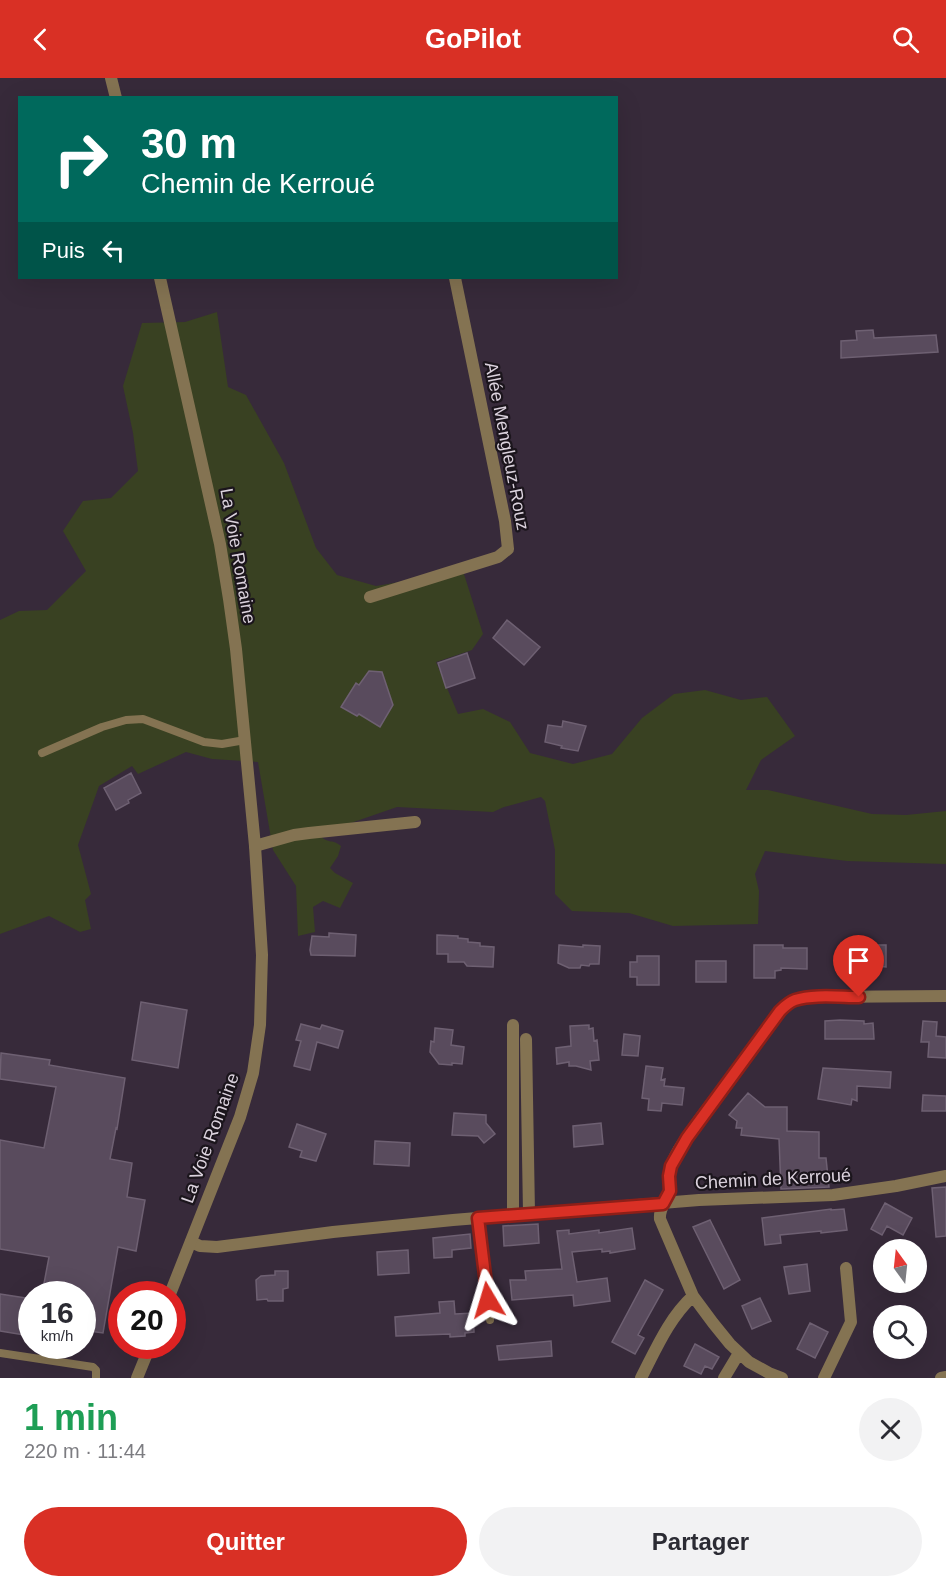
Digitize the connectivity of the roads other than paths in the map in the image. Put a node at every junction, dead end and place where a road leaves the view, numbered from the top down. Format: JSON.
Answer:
{"nodes":[{"id":1,"x":111,"y":78,"type":"edge"},
{"id":2,"x":116,"y":96,"type":"edge"},
{"id":3,"x":160,"y":279,"type":"edge"},
{"id":4,"x":455,"y":279,"type":"edge"},
{"id":5,"x":370,"y":597,"type":"dead end"},
{"id":6,"x":245,"y":740,"type":"junction"},
{"id":7,"x":42,"y":753,"type":"dead end"},
{"id":8,"x":416,"y":822,"type":"dead end"},
{"id":9,"x":255,"y":846,"type":"junction"},
{"id":10,"x":946,"y":996,"type":"edge"},
{"id":11,"x":513,"y":1025,"type":"dead end"},
{"id":12,"x":526,"y":1038,"type":"dead end"},
{"id":13,"x":946,"y":1176,"type":"edge"},
{"id":14,"x":663,"y":1204,"type":"junction"},
{"id":15,"x":529,"y":1213,"type":"junction"},
{"id":16,"x":513,"y":1215,"type":"junction"},
{"id":17,"x":478,"y":1218,"type":"junction"},
{"id":18,"x":191,"y":1242,"type":"junction"},
{"id":19,"x":846,"y":1268,"type":"dead end"},
{"id":20,"x":175,"y":1281,"type":"edge"},
{"id":21,"x":693,"y":1296,"type":"junction"},
{"id":22,"x":490,"y":1320,"type":"dead end"},
{"id":23,"x":0,"y":1353,"type":"edge"},
{"id":24,"x":739,"y":1353,"type":"junction"},
{"id":25,"x":145,"y":1359,"type":"edge"},
{"id":26,"x":946,"y":1377,"type":"edge"},
{"id":27,"x":96,"y":1378,"type":"edge"},
{"id":28,"x":137,"y":1378,"type":"edge"},
{"id":29,"x":641,"y":1378,"type":"edge"},
{"id":30,"x":724,"y":1378,"type":"edge"},
{"id":31,"x":782,"y":1378,"type":"edge"},
{"id":32,"x":824,"y":1378,"type":"edge"},
{"id":33,"x":941,"y":1378,"type":"edge"}],
"edges":[{"from":1,"to":2,"type":"street"},
{"from":3,"to":6,"type":"street","name":"La Voie Romaine"},
{"from":4,"to":5,"type":"street","name":"Allée Mengleuz-Rouz"},
{"from":6,"to":7,"type":"lane"},
{"from":6,"to":9,"type":"street","name":"La Voie Romaine"},
{"from":8,"to":9,"type":"street"},
{"from":9,"to":18,"type":"street","name":"La Voie Romaine"},
{"from":10,"to":14,"type":"street"},
{"from":11,"to":16,"type":"street"},
{"from":12,"to":15,"type":"street"},
{"from":13,"to":14,"type":"street","name":"Chemin de Kerroué"},
{"from":14,"to":15,"type":"street","name":"Chemin de Kerroué"},
{"from":14,"to":21,"type":"street"},
{"from":15,"to":16,"type":"street","name":"Chemin de Kerroué"},
{"from":16,"to":17,"type":"street","name":"Chemin de Kerroué"},
{"from":17,"to":18,"type":"street","name":"Chemin de Kerroué"},
{"from":17,"to":22,"type":"lane"},
{"from":18,"to":20,"type":"street","name":"La Voie Romaine"},
{"from":19,"to":32,"type":"street"},
{"from":21,"to":24,"type":"street"},
{"from":21,"to":29,"type":"street"},
{"from":23,"to":27,"type":"lane"},
{"from":24,"to":30,"type":"street"},
{"from":24,"to":31,"type":"street"},
{"from":25,"to":28,"type":"street"},
{"from":26,"to":33,"type":"street"}]}
